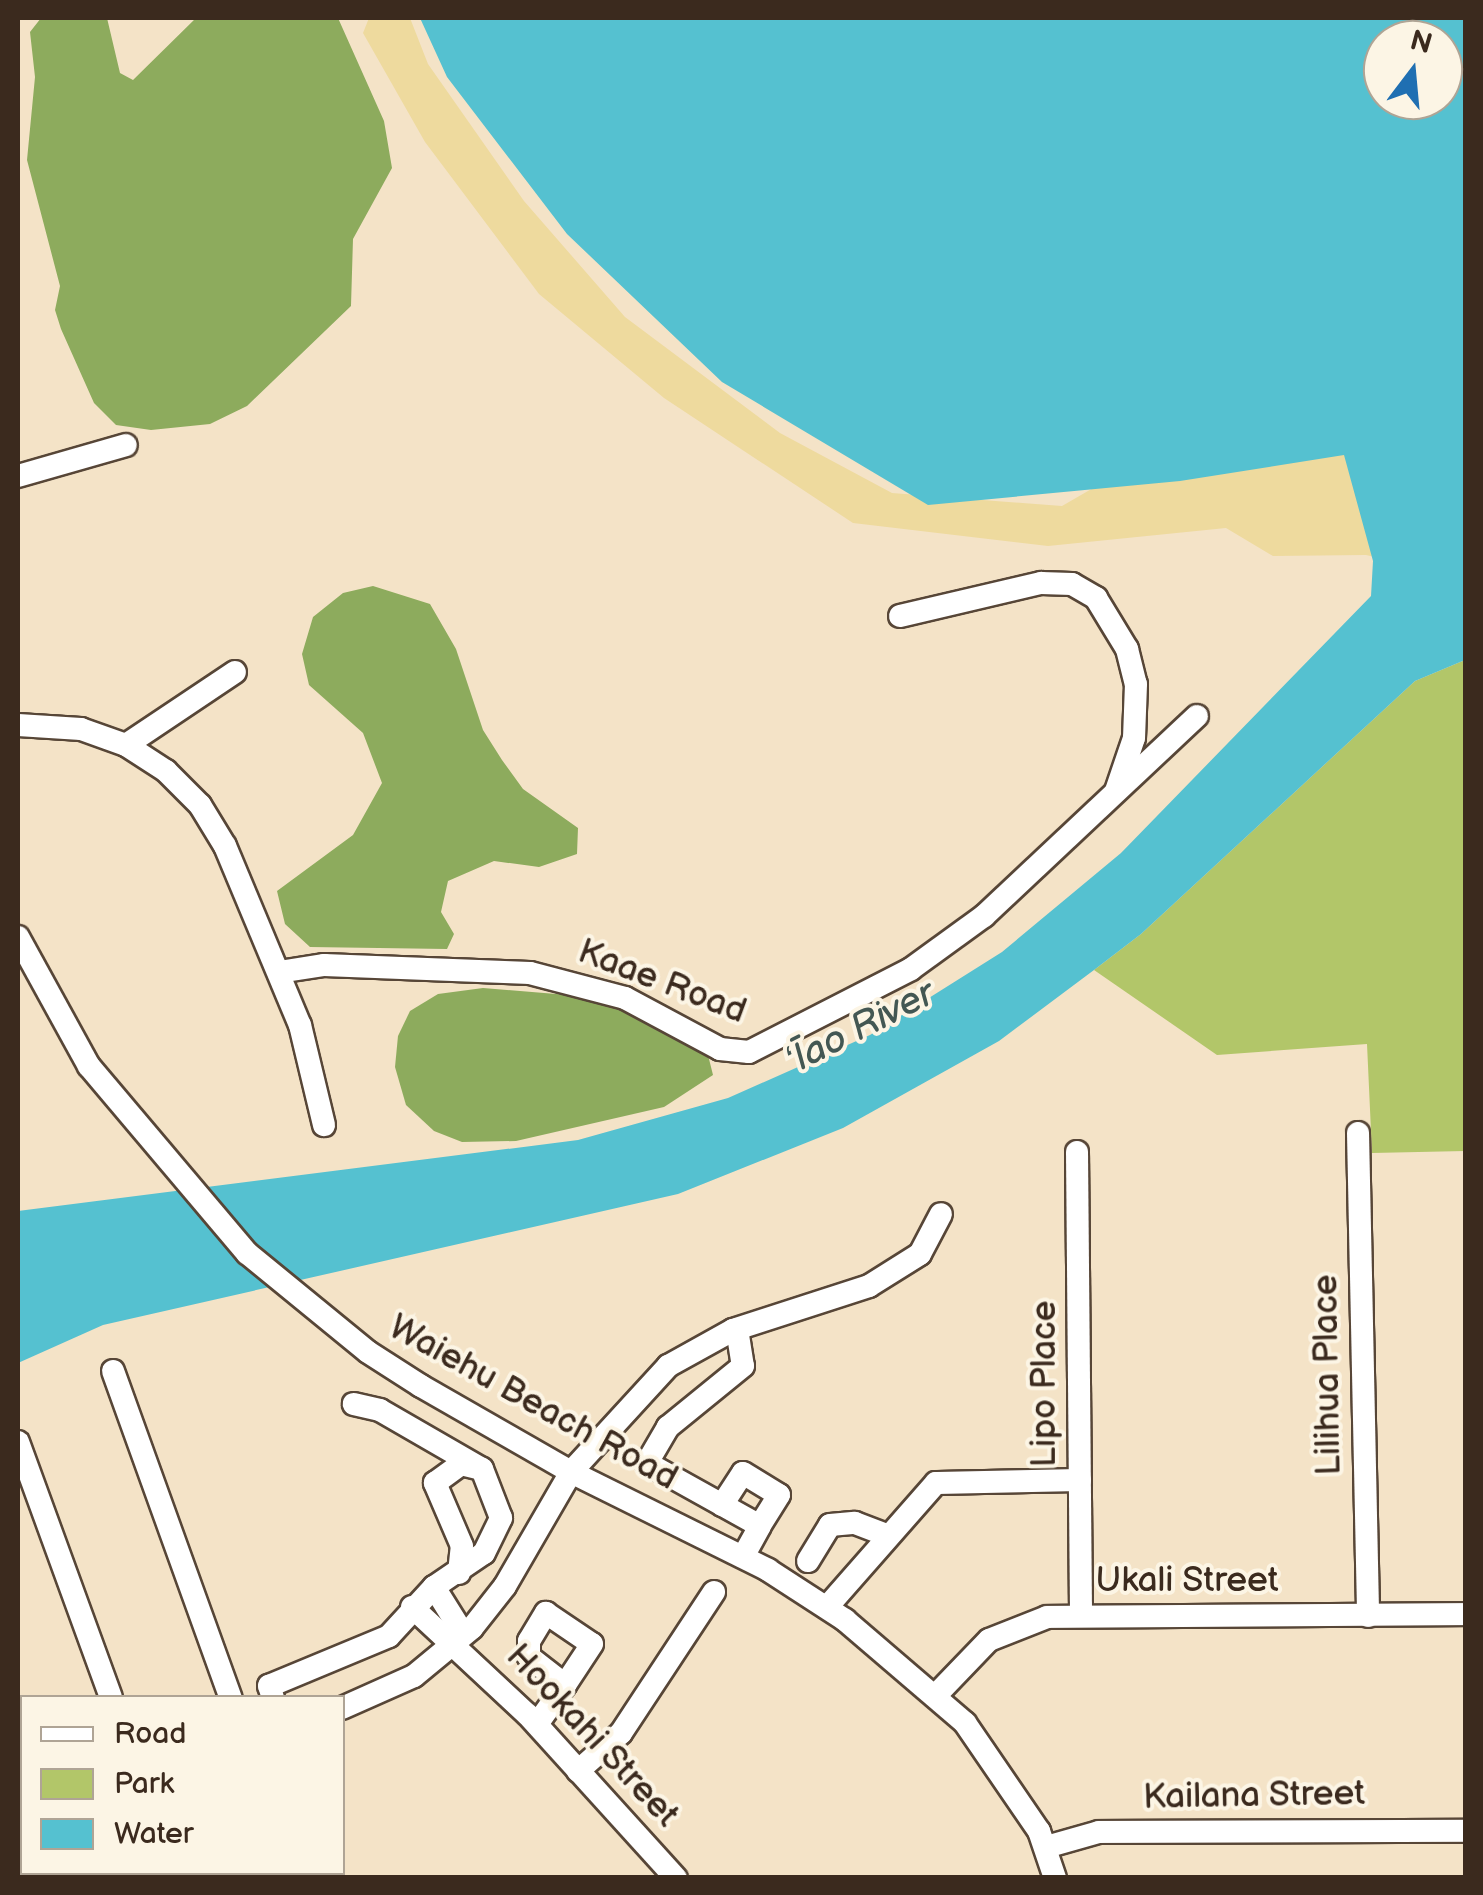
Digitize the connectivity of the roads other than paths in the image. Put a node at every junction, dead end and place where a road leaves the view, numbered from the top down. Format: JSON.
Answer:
{"nodes":[{"id":1,"x":126,"y":446,"type":"dead end"},
{"id":2,"x":18,"y":476,"type":"edge"},
{"id":3,"x":900,"y":616,"type":"dead end"},
{"id":4,"x":235,"y":672,"type":"dead end"},
{"id":5,"x":1196,"y":716,"type":"dead end"},
{"id":6,"x":18,"y":724,"type":"edge"},
{"id":7,"x":126,"y":745,"type":"junction"},
{"id":8,"x":1116,"y":794,"type":"junction"},
{"id":9,"x":18,"y":937,"type":"edge"},
{"id":10,"x":279,"y":972,"type":"junction"},
{"id":11,"x":324,"y":1125,"type":"dead end"},
{"id":12,"x":1358,"y":1133,"type":"dead end"},
{"id":13,"x":1077,"y":1152,"type":"dead end"},
{"id":14,"x":942,"y":1214,"type":"dead end"},
{"id":15,"x":737,"y":1329,"type":"junction"},
{"id":16,"x":114,"y":1371,"type":"dead end"},
{"id":17,"x":354,"y":1404,"type":"dead end"},
{"id":18,"x":18,"y":1442,"type":"edge"},
{"id":19,"x":482,"y":1469,"type":"junction"},
{"id":20,"x":571,"y":1472,"type":"junction"},
{"id":21,"x":1080,"y":1480,"type":"junction"},
{"id":22,"x":722,"y":1505,"type":"junction"},
{"id":23,"x":760,"y":1526,"type":"junction"},
{"id":24,"x":886,"y":1535,"type":"junction"},
{"id":25,"x":742,"y":1557,"type":"junction"},
{"id":26,"x":808,"y":1561,"type":"dead end"},
{"id":27,"x":459,"y":1573,"type":"junction"},
{"id":28,"x":434,"y":1586,"type":"junction"},
{"id":29,"x":714,"y":1592,"type":"dead end"},
{"id":30,"x":412,"y":1607,"type":"junction"},
{"id":31,"x":828,"y":1607,"type":"junction"},
{"id":32,"x":1466,"y":1614,"type":"edge"},
{"id":33,"x":1080,"y":1616,"type":"junction"},
{"id":34,"x":1368,"y":1616,"type":"junction"},
{"id":35,"x":457,"y":1643,"type":"junction"},
{"id":36,"x":565,"y":1685,"type":"dead end"},
{"id":37,"x":937,"y":1694,"type":"junction"},
{"id":38,"x":110,"y":1695,"type":"edge"},
{"id":39,"x":230,"y":1695,"type":"edge"},
{"id":40,"x":272,"y":1695,"type":"edge"},
{"id":41,"x":345,"y":1707,"type":"edge"},
{"id":42,"x":536,"y":1724,"type":"junction"},
{"id":43,"x":578,"y":1771,"type":"junction"},
{"id":44,"x":1466,"y":1830,"type":"edge"},
{"id":45,"x":1046,"y":1848,"type":"junction"},
{"id":46,"x":676,"y":1878,"type":"edge"},
{"id":47,"x":1055,"y":1878,"type":"edge"}],
"edges":[{"from":1,"to":2,"type":"street"},
{"from":3,"to":8,"type":"street","name":"Kaae Road"},
{"from":4,"to":7,"type":"street"},
{"from":5,"to":8,"type":"street","name":"Kaae Road"},
{"from":6,"to":7,"type":"street"},
{"from":7,"to":10,"type":"street"},
{"from":8,"to":10,"type":"street","name":"Kaae Road"},
{"from":9,"to":20,"type":"street","name":"Waiehu Beach Road"},
{"from":10,"to":11,"type":"street"},
{"from":12,"to":34,"type":"street","name":"Lilihua Place"},
{"from":13,"to":21,"type":"street","name":"Lipo Place"},
{"from":14,"to":15,"type":"street"},
{"from":15,"to":20,"type":"street"},
{"from":15,"to":22,"type":"street"},
{"from":16,"to":39,"type":"street"},
{"from":17,"to":19,"type":"street"},
{"from":18,"to":38,"type":"street"},
{"from":19,"to":27,"type":"street"},
{"from":19,"to":27,"type":"street"},
{"from":20,"to":25,"type":"street","name":"Waiehu Beach Road"},
{"from":20,"to":35,"type":"street"},
{"from":21,"to":24,"type":"street"},
{"from":21,"to":33,"type":"street","name":"Lipo Place"},
{"from":22,"to":23,"type":"street"},
{"from":22,"to":23,"type":"street"},
{"from":23,"to":25,"type":"street"},
{"from":24,"to":26,"type":"street"},
{"from":24,"to":31,"type":"street"},
{"from":25,"to":31,"type":"street","name":"Waiehu Beach Road"},
{"from":27,"to":28,"type":"street"},
{"from":28,"to":30,"type":"street"},
{"from":28,"to":35,"type":"street"},
{"from":29,"to":43,"type":"street"},
{"from":30,"to":35,"type":"street","name":"Hookahi Street"},
{"from":30,"to":40,"type":"street"},
{"from":31,"to":37,"type":"street","name":"Waiehu Beach Road"},
{"from":32,"to":34,"type":"street","name":"Ukali Street"},
{"from":33,"to":34,"type":"street","name":"Ukali Street"},
{"from":33,"to":37,"type":"street","name":"Ukali Street"},
{"from":35,"to":41,"type":"street"},
{"from":35,"to":42,"type":"street","name":"Hookahi Street"},
{"from":36,"to":42,"type":"street"},
{"from":37,"to":45,"type":"street","name":"Waiehu Beach Road"},
{"from":42,"to":43,"type":"street","name":"Hookahi Street"},
{"from":43,"to":46,"type":"street","name":"Hookahi Street"},
{"from":44,"to":45,"type":"street","name":"Kailana Street"},
{"from":45,"to":47,"type":"street","name":"Waiehu Beach Road"}]}
